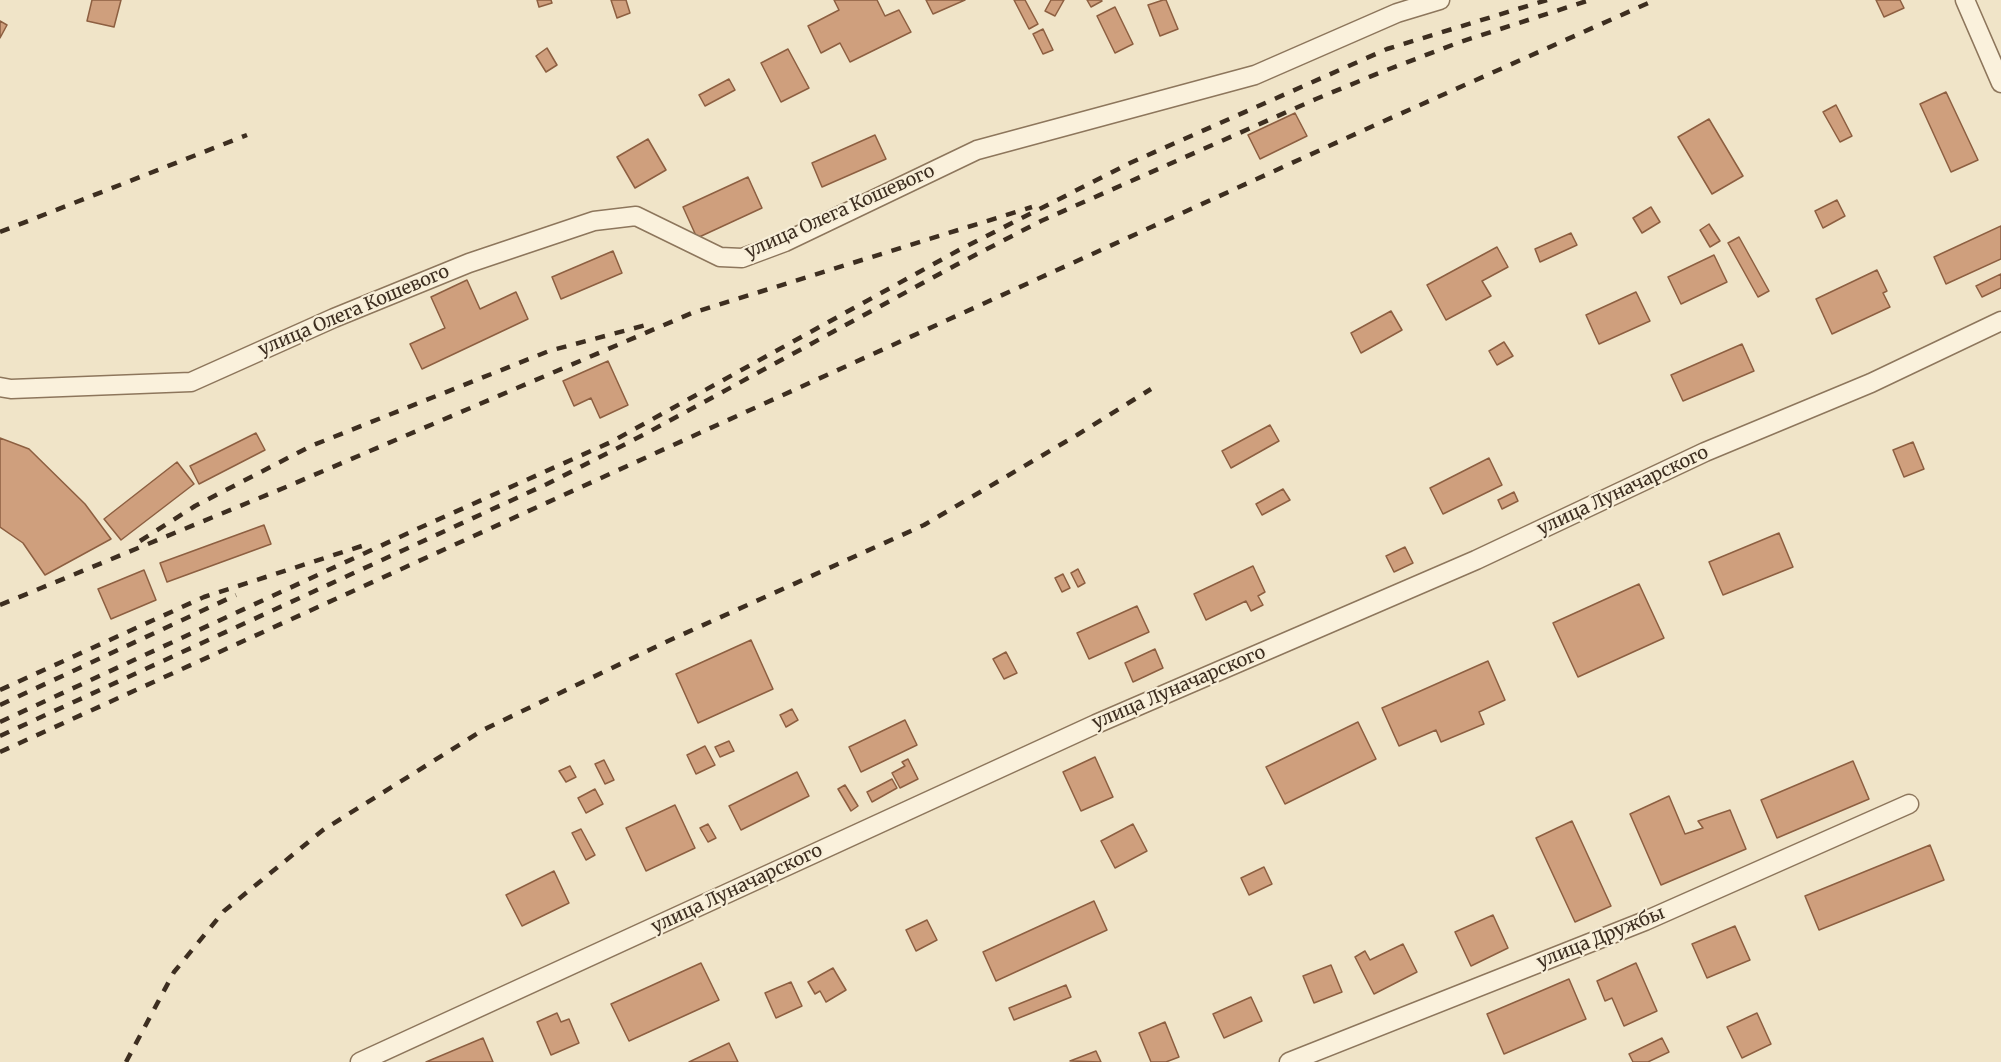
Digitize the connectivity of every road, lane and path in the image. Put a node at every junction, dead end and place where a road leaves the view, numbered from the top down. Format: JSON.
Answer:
{"nodes":[{"id":1,"x":1440,"y":0,"type":"edge"},
{"id":2,"x":1965,"y":0,"type":"edge"},
{"id":3,"x":2001,"y":83,"type":"edge"},
{"id":4,"x":2001,"y":321,"type":"edge"},
{"id":5,"x":0,"y":387,"type":"edge"},
{"id":6,"x":1910,"y":804,"type":"dead end"},
{"id":7,"x":360,"y":1062,"type":"edge"},
{"id":8,"x":1289,"y":1062,"type":"edge"}],
"edges":[{"from":1,"to":5,"type":"street","name":"улица Олега Кошевого"},
{"from":2,"to":3,"type":"street"},
{"from":4,"to":7,"type":"street","name":"улица Луначарского"},
{"from":6,"to":8,"type":"street","name":"улица Дружбы"}]}
